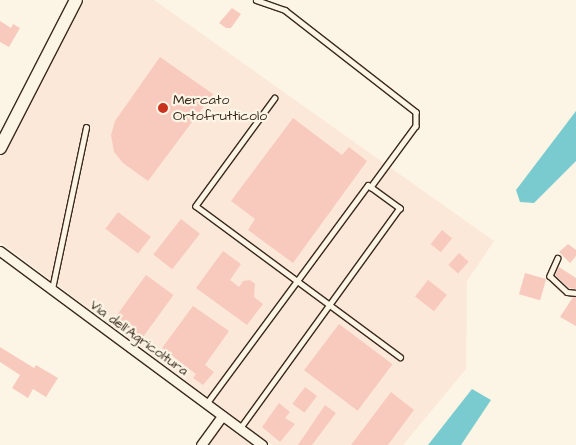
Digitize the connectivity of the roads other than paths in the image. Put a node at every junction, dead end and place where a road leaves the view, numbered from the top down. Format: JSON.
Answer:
{"nodes":[{"id":1,"x":76,"y":0,"type":"edge"},
{"id":2,"x":256,"y":0,"type":"edge"},
{"id":3,"x":275,"y":98,"type":"dead end"},
{"id":4,"x":86,"y":128,"type":"dead end"},
{"id":5,"x":0,"y":148,"type":"edge"},
{"id":6,"x":371,"y":187,"type":"junction"},
{"id":7,"x":0,"y":251,"type":"edge"},
{"id":8,"x":558,"y":258,"type":"dead end"},
{"id":9,"x":298,"y":280,"type":"junction"},
{"id":10,"x":52,"y":291,"type":"junction"},
{"id":11,"x":576,"y":293,"type":"edge"},
{"id":12,"x":330,"y":304,"type":"junction"},
{"id":13,"x":400,"y":357,"type":"dead end"},
{"id":14,"x":206,"y":404,"type":"junction"},
{"id":15,"x":222,"y":416,"type":"junction"},
{"id":16,"x":240,"y":428,"type":"junction"},
{"id":17,"x":201,"y":445,"type":"edge"},
{"id":18,"x":262,"y":445,"type":"edge"}],
"edges":[{"from":1,"to":5,"type":"main road"},
{"from":2,"to":6,"type":"lane"},
{"from":3,"to":9,"type":"lane"},
{"from":4,"to":10,"type":"lane"},
{"from":6,"to":9,"type":"lane"},
{"from":6,"to":12,"type":"lane"},
{"from":7,"to":10,"type":"street","name":"Via dell'Agricoltura"},
{"from":8,"to":11,"type":"lane"},
{"from":9,"to":12,"type":"lane"},
{"from":9,"to":14,"type":"lane"},
{"from":10,"to":14,"type":"street","name":"Via dell'Agricoltura"},
{"from":12,"to":13,"type":"lane"},
{"from":12,"to":16,"type":"lane"},
{"from":14,"to":15,"type":"street","name":"Via dell'Agricoltura"},
{"from":15,"to":16,"type":"street","name":"Via dell'Agricoltura"},
{"from":15,"to":17,"type":"street"},
{"from":16,"to":18,"type":"street","name":"Via dell'Agricoltura"}]}
